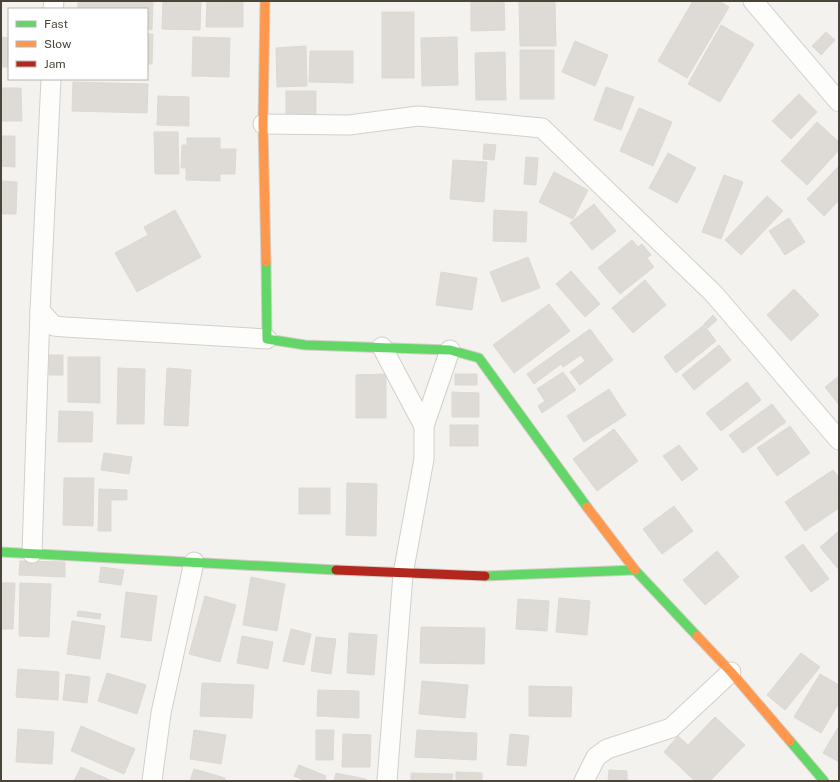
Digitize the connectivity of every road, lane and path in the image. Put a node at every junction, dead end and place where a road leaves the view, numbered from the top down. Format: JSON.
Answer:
{"nodes":[{"id":1,"x":265,"y":1,"type":"edge"},
{"id":2,"x":753,"y":1,"type":"edge"},
{"id":3,"x":51,"y":80,"type":"edge"},
{"id":4,"x":839,"y":102,"type":"edge"},
{"id":5,"x":263,"y":124,"type":"junction"},
{"id":6,"x":40,"y":311,"type":"junction"},
{"id":7,"x":267,"y":339,"type":"junction"},
{"id":8,"x":382,"y":347,"type":"junction"},
{"id":9,"x":450,"y":350,"type":"junction"},
{"id":10,"x":424,"y":426,"type":"junction"},
{"id":11,"x":839,"y":440,"type":"edge"},
{"id":12,"x":1,"y":552,"type":"edge"},
{"id":13,"x":32,"y":553,"type":"junction"},
{"id":14,"x":194,"y":562,"type":"junction"},
{"id":15,"x":635,"y":570,"type":"junction"},
{"id":16,"x":403,"y":574,"type":"junction"},
{"id":17,"x":732,"y":672,"type":"junction"},
{"id":18,"x":152,"y":781,"type":"edge"},
{"id":19,"x":387,"y":781,"type":"edge"},
{"id":20,"x":584,"y":781,"type":"edge"},
{"id":21,"x":824,"y":781,"type":"edge"}],
"edges":[{"from":1,"to":5,"type":"street"},
{"from":2,"to":4,"type":"street"},
{"from":3,"to":6,"type":"street"},
{"from":5,"to":7,"type":"street"},
{"from":5,"to":11,"type":"street"},
{"from":6,"to":7,"type":"street"},
{"from":6,"to":13,"type":"street"},
{"from":7,"to":8,"type":"street"},
{"from":8,"to":9,"type":"street"},
{"from":8,"to":10,"type":"street"},
{"from":9,"to":10,"type":"street"},
{"from":9,"to":15,"type":"street"},
{"from":10,"to":16,"type":"street"},
{"from":12,"to":13,"type":"street"},
{"from":13,"to":14,"type":"street"},
{"from":14,"to":16,"type":"street"},
{"from":14,"to":18,"type":"street"},
{"from":15,"to":16,"type":"street"},
{"from":15,"to":17,"type":"street"},
{"from":16,"to":19,"type":"street"},
{"from":17,"to":20,"type":"street"},
{"from":17,"to":21,"type":"street"}]}
